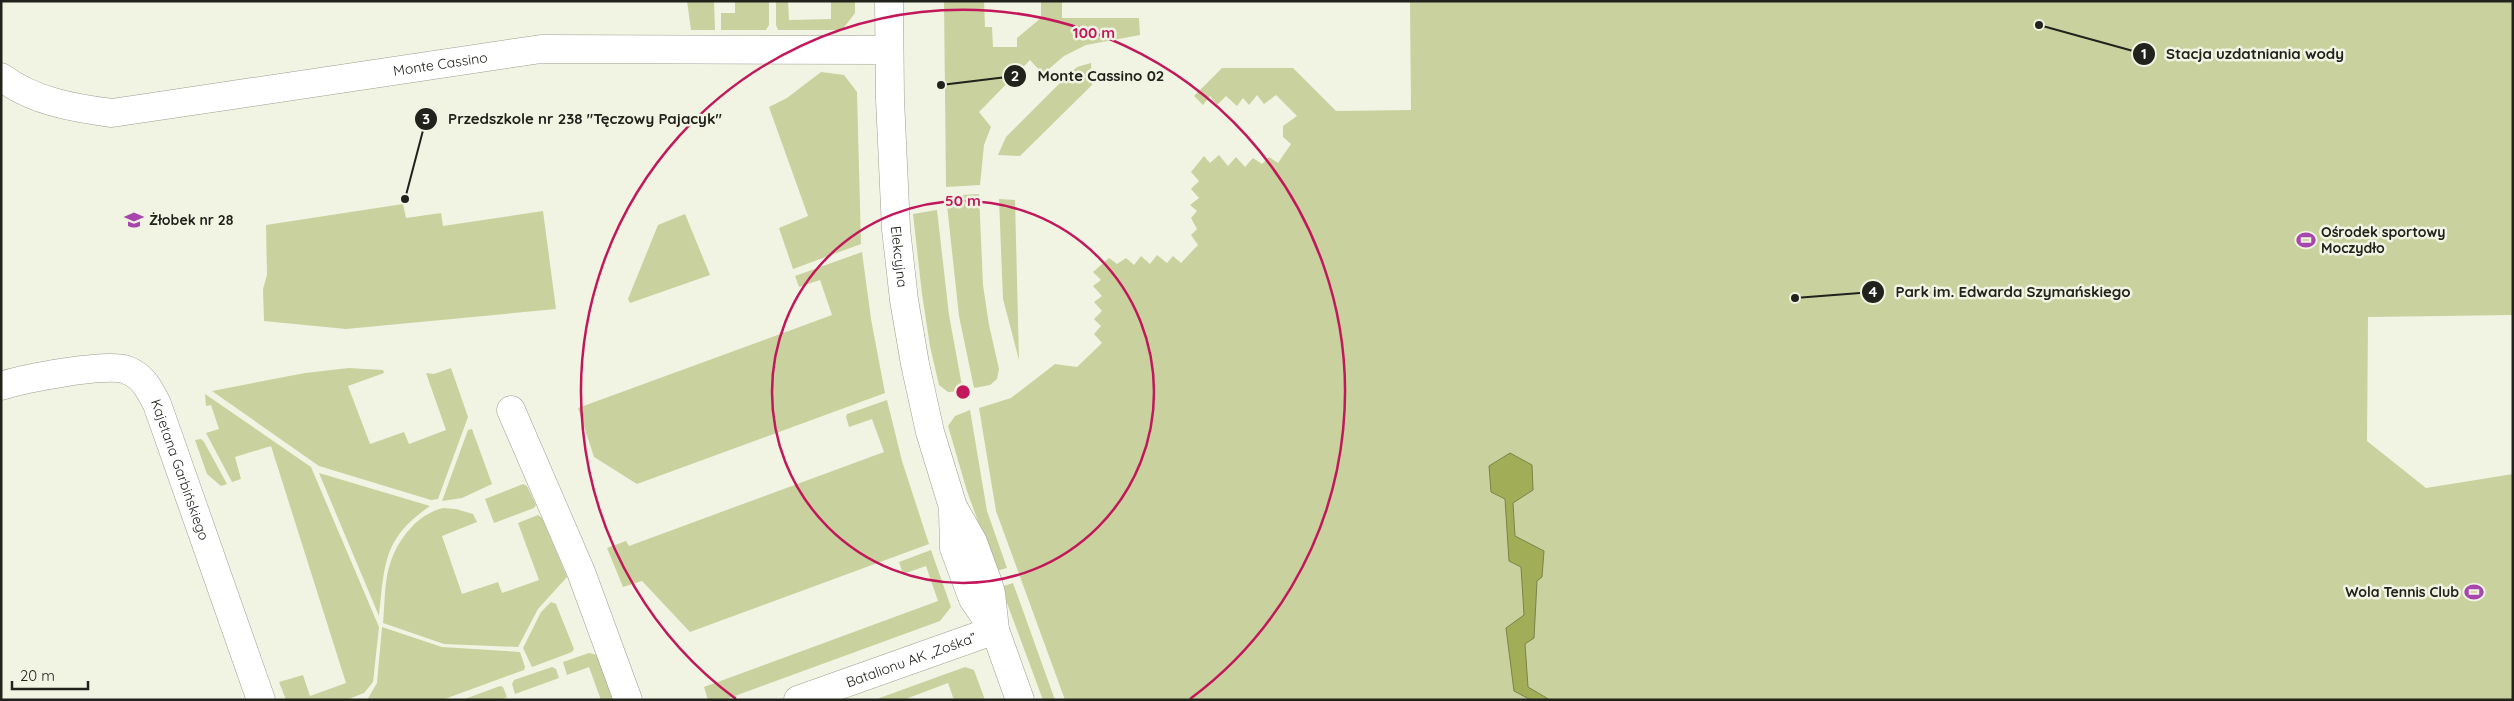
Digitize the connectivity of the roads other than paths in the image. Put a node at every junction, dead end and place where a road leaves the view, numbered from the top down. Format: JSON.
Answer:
{"nodes":[{"id":1,"x":889,"y":1,"type":"edge"},
{"id":2,"x":889,"y":50,"type":"junction"},
{"id":3,"x":1,"y":76,"type":"edge"},
{"id":4,"x":1,"y":386,"type":"edge"},
{"id":5,"x":511,"y":410,"type":"dead end"},
{"id":6,"x":995,"y":630,"type":"junction"},
{"id":7,"x":261,"y":700,"type":"edge"},
{"id":8,"x":628,"y":700,"type":"edge"},
{"id":9,"x":798,"y":700,"type":"edge"},
{"id":10,"x":1020,"y":700,"type":"edge"}],
"edges":[{"from":1,"to":2,"type":"street","name":"Elekcyjna"},
{"from":2,"to":3,"type":"street","name":"Monte Cassino"},
{"from":2,"to":6,"type":"street","name":"Elekcyjna"},
{"from":4,"to":7,"type":"street","name":"Kajetana Garbińskiego"},
{"from":5,"to":8,"type":"street"},
{"from":6,"to":9,"type":"street","name":"Batalionu AK „Zośka”"},
{"from":6,"to":10,"type":"street","name":"Elekcyjna"}]}
